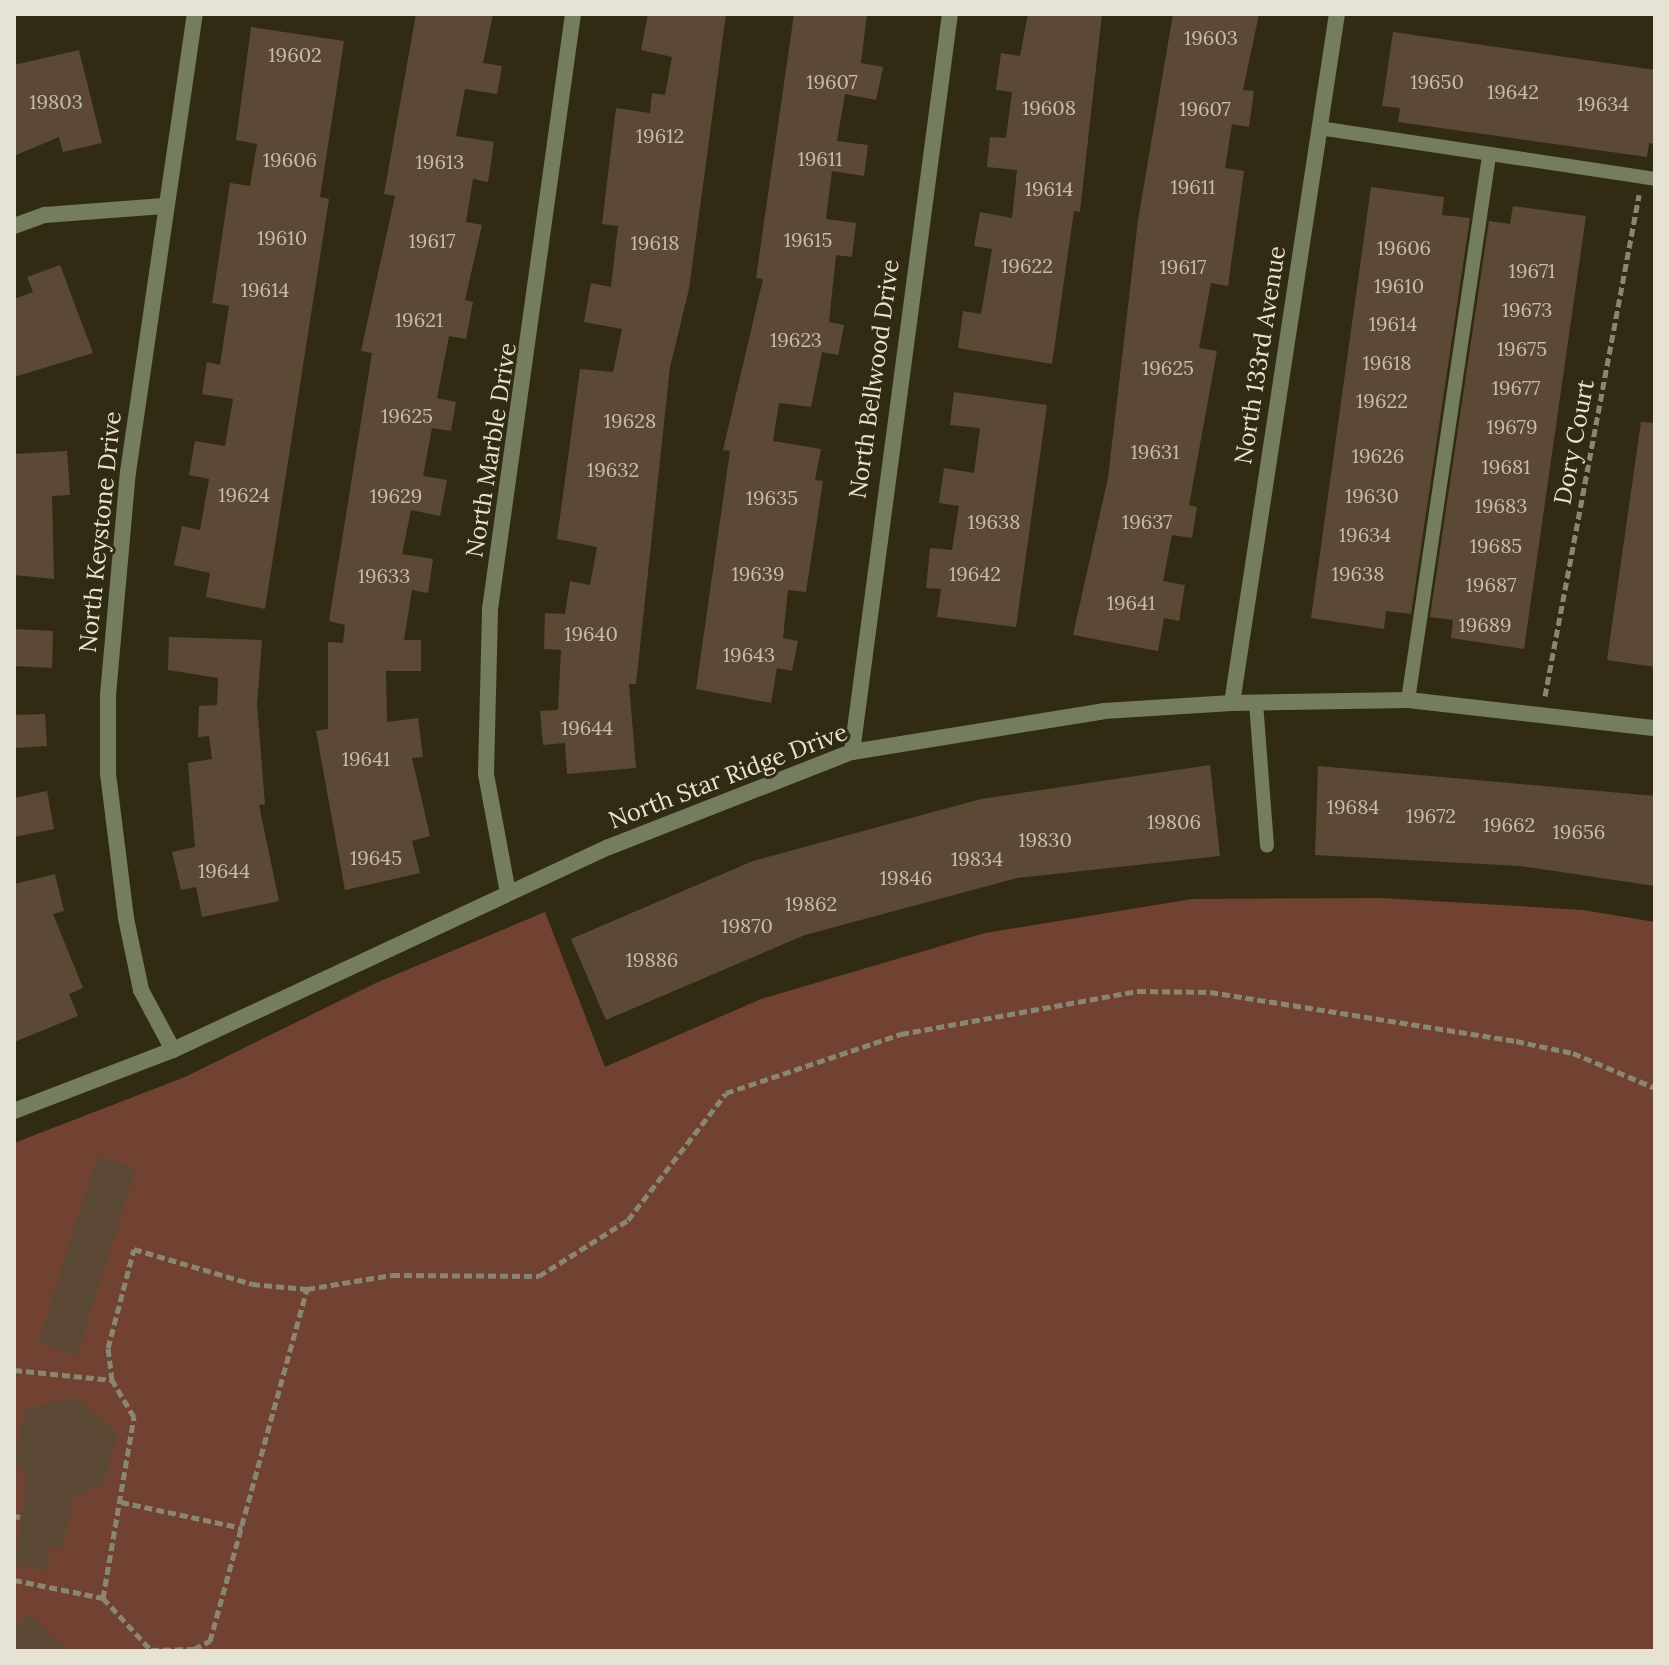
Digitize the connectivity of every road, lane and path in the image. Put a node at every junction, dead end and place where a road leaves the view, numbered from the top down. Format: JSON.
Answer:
{"nodes":[{"id":1,"x":195,"y":14,"type":"edge"},
{"id":2,"x":573,"y":14,"type":"edge"},
{"id":3,"x":950,"y":14,"type":"edge"},
{"id":4,"x":1337,"y":14,"type":"edge"},
{"id":5,"x":1319,"y":128,"type":"junction"},
{"id":6,"x":1489,"y":156,"type":"junction"},
{"id":7,"x":1649,"y":178,"type":"edge"},
{"id":8,"x":164,"y":206,"type":"junction"},
{"id":9,"x":14,"y":226,"type":"edge"},
{"id":10,"x":1408,"y":700,"type":"junction"},
{"id":11,"x":1232,"y":703,"type":"junction"},
{"id":12,"x":1256,"y":703,"type":"junction"},
{"id":13,"x":1542,"y":713,"type":"junction"},
{"id":14,"x":1655,"y":728,"type":"edge"},
{"id":15,"x":852,"y":752,"type":"junction"},
{"id":16,"x":1267,"y":846,"type":"dead end"},
{"id":17,"x":508,"y":893,"type":"junction"},
{"id":18,"x":173,"y":1050,"type":"junction"},
{"id":19,"x":1655,"y":1088,"type":"edge"},
{"id":20,"x":14,"y":1111,"type":"edge"},
{"id":21,"x":307,"y":1289,"type":"junction"},
{"id":22,"x":14,"y":1370,"type":"edge"},
{"id":23,"x":112,"y":1380,"type":"junction"},
{"id":24,"x":121,"y":1502,"type":"junction"},
{"id":25,"x":242,"y":1528,"type":"junction"},
{"id":26,"x":14,"y":1580,"type":"edge"},
{"id":27,"x":103,"y":1598,"type":"junction"},
{"id":28,"x":151,"y":1650,"type":"edge"}],
"edges":[{"from":1,"to":8,"type":"street","name":"North Keystone Drive"},
{"from":2,"to":17,"type":"street","name":"North Marble Drive"},
{"from":3,"to":15,"type":"street","name":"North Bellwood Drive"},
{"from":4,"to":5,"type":"street","name":"North 133rd Avenue"},
{"from":5,"to":6,"type":"lane"},
{"from":5,"to":11,"type":"street","name":"North 133rd Avenue"},
{"from":6,"to":7,"type":"lane"},
{"from":6,"to":10,"type":"lane"},
{"from":7,"to":13,"type":"path","name":"Dory Court"},
{"from":8,"to":9,"type":"street"},
{"from":8,"to":18,"type":"street","name":"North Keystone Drive"},
{"from":10,"to":12,"type":"street","name":"North Star Ridge Drive"},
{"from":10,"to":13,"type":"street","name":"North Star Ridge Drive"},
{"from":11,"to":12,"type":"street","name":"North Star Ridge Drive"},
{"from":11,"to":15,"type":"street","name":"North Star Ridge Drive"},
{"from":12,"to":16,"type":"lane"},
{"from":13,"to":14,"type":"street","name":"North Star Ridge Drive"},
{"from":15,"to":17,"type":"street","name":"North Star Ridge Drive"},
{"from":17,"to":18,"type":"street","name":"North Star Ridge Drive"},
{"from":18,"to":20,"type":"street","name":"North Star Ridge Drive"},
{"from":19,"to":21,"type":"path"},
{"from":21,"to":23,"type":"path"},
{"from":21,"to":25,"type":"path"},
{"from":22,"to":23,"type":"path"},
{"from":23,"to":24,"type":"path"},
{"from":24,"to":25,"type":"path"},
{"from":24,"to":27,"type":"path"},
{"from":25,"to":28,"type":"path"},
{"from":26,"to":27,"type":"path"},
{"from":27,"to":28,"type":"path"}]}
